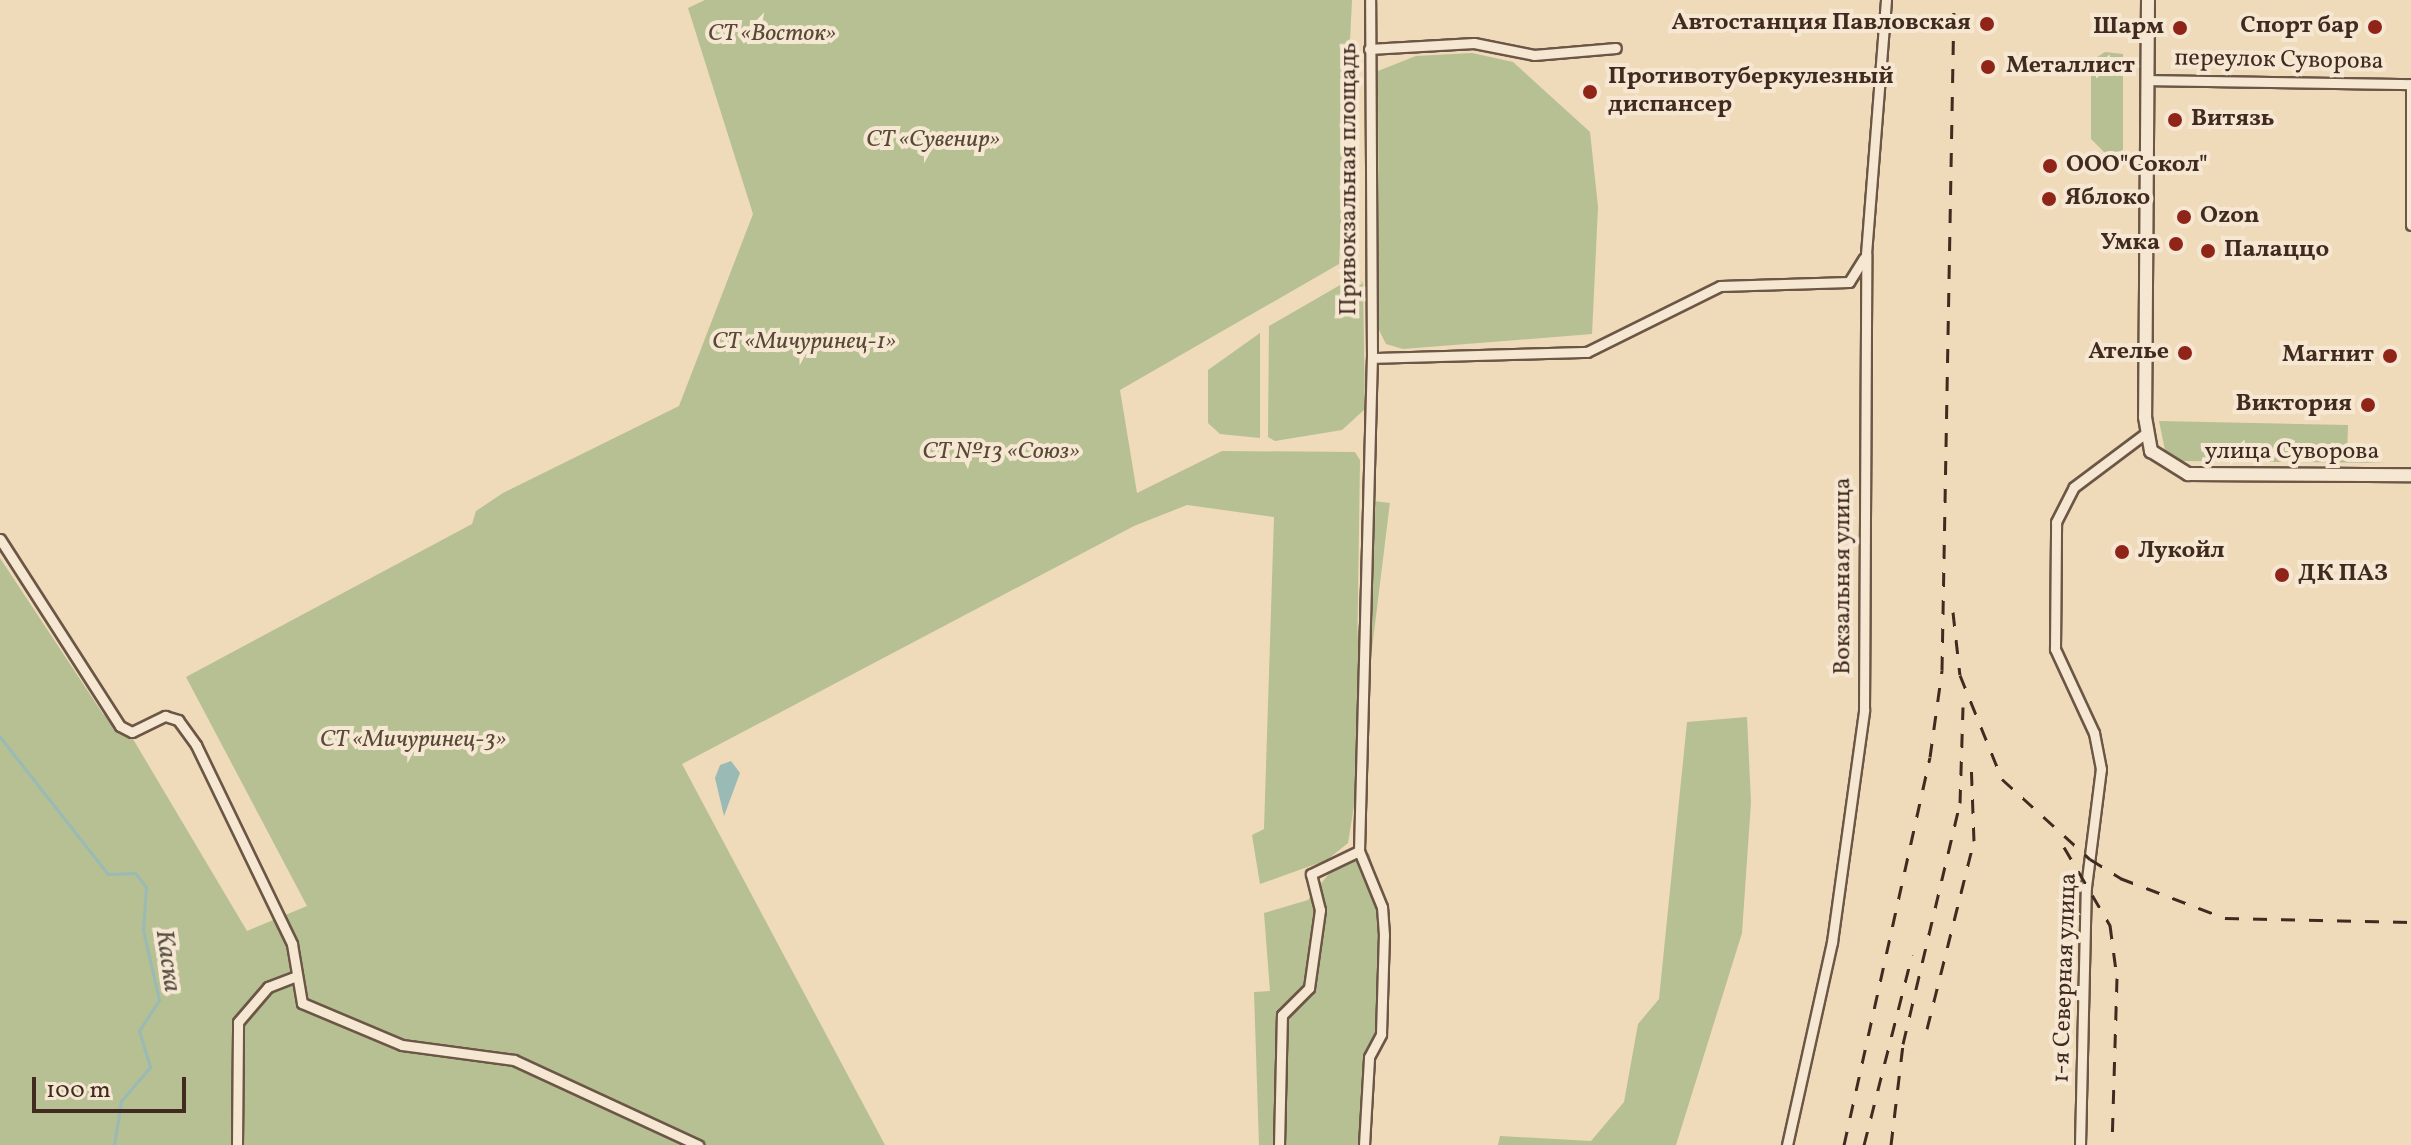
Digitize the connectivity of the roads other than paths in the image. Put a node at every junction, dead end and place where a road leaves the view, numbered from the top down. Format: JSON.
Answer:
{"nodes":[{"id":1,"x":1370,"y":0,"type":"edge"},
{"id":2,"x":1886,"y":0,"type":"edge"},
{"id":3,"x":2148,"y":0,"type":"edge"},
{"id":4,"x":1616,"y":48,"type":"dead end"},
{"id":5,"x":1369,"y":49,"type":"junction"},
{"id":6,"x":2147,"y":80,"type":"junction"},
{"id":7,"x":2411,"y":84,"type":"edge"},
{"id":8,"x":2411,"y":225,"type":"edge"},
{"id":9,"x":1866,"y":254,"type":"junction"},
{"id":10,"x":1372,"y":358,"type":"junction"},
{"id":11,"x":2146,"y":433,"type":"junction"},
{"id":12,"x":2411,"y":475,"type":"edge"},
{"id":13,"x":0,"y":539,"type":"edge"},
{"id":14,"x":1359,"y":851,"type":"junction"},
{"id":15,"x":297,"y":976,"type":"junction"},
{"id":16,"x":237,"y":1145,"type":"edge"},
{"id":17,"x":698,"y":1145,"type":"edge"},
{"id":18,"x":1279,"y":1145,"type":"edge"},
{"id":19,"x":1364,"y":1145,"type":"edge"},
{"id":20,"x":1787,"y":1145,"type":"edge"},
{"id":21,"x":2080,"y":1145,"type":"edge"}],
"edges":[{"from":1,"to":5,"type":"street","name":"Привокзальная площадь"},
{"from":2,"to":9,"type":"street","name":"Вокзальная улица"},
{"from":3,"to":6,"type":"street"},
{"from":4,"to":5,"type":"street"},
{"from":5,"to":10,"type":"street","name":"Привокзальная площадь"},
{"from":6,"to":7,"type":"street","name":"переулок Суворова"},
{"from":6,"to":11,"type":"street"},
{"from":7,"to":8,"type":"street","name":"переулок Суворова"},
{"from":9,"to":10,"type":"street"},
{"from":9,"to":20,"type":"street","name":"Вокзальная улица"},
{"from":10,"to":14,"type":"street","name":"Привокзальная площадь"},
{"from":11,"to":12,"type":"street","name":"улица Суворова"},
{"from":11,"to":21,"type":"street","name":"1-я Северная улица"},
{"from":13,"to":15,"type":"street"},
{"from":14,"to":18,"type":"street"},
{"from":14,"to":19,"type":"street"},
{"from":15,"to":16,"type":"street"},
{"from":15,"to":17,"type":"street"}]}
